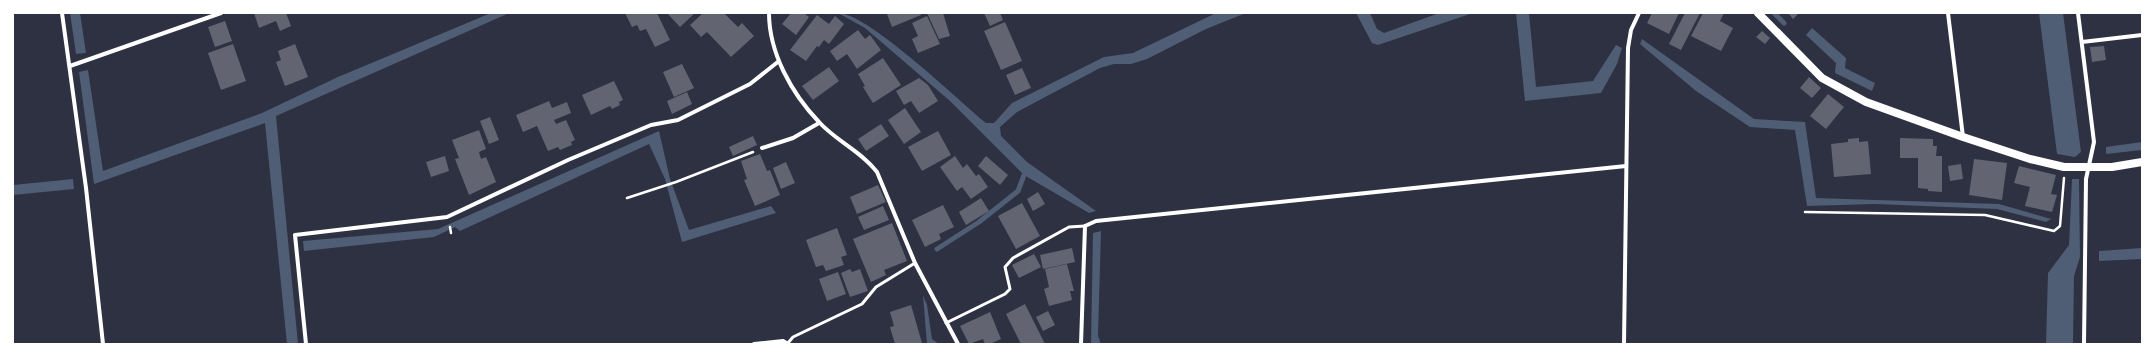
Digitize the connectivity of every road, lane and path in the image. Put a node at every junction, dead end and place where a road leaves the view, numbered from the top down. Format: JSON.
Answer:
{"nodes":[{"id":1,"x":62,"y":13,"type":"edge"},
{"id":2,"x":221,"y":13,"type":"edge"},
{"id":3,"x":769,"y":13,"type":"edge"},
{"id":4,"x":1640,"y":13,"type":"edge"},
{"id":5,"x":1758,"y":13,"type":"edge"},
{"id":6,"x":1948,"y":13,"type":"edge"},
{"id":7,"x":2078,"y":13,"type":"edge"},
{"id":8,"x":2142,"y":35,"type":"edge"},
{"id":9,"x":2082,"y":42,"type":"junction"},
{"id":10,"x":779,"y":61,"type":"junction"},
{"id":11,"x":70,"y":66,"type":"junction"},
{"id":12,"x":819,"y":123,"type":"junction"},
{"id":13,"x":1963,"y":137,"type":"junction"},
{"id":14,"x":762,"y":148,"type":"joint"},
{"id":15,"x":2142,"y":162,"type":"edge"},
{"id":16,"x":1626,"y":166,"type":"junction"},
{"id":17,"x":2064,"y":168,"type":"junction"},
{"id":18,"x":2089,"y":168,"type":"junction"},
{"id":19,"x":627,"y":198,"type":"dead end"},
{"id":20,"x":1805,"y":212,"type":"dead end"},
{"id":21,"x":1085,"y":226,"type":"junction"},
{"id":22,"x":916,"y":262,"type":"junction"},
{"id":23,"x":946,"y":324,"type":"junction"},
{"id":24,"x":103,"y":344,"type":"edge"},
{"id":25,"x":306,"y":344,"type":"edge"},
{"id":26,"x":754,"y":344,"type":"edge"},
{"id":27,"x":788,"y":344,"type":"edge"},
{"id":28,"x":958,"y":344,"type":"edge"},
{"id":29,"x":1081,"y":344,"type":"edge"},
{"id":30,"x":1624,"y":344,"type":"edge"},
{"id":31,"x":2084,"y":344,"type":"edge"}],
"edges":[{"from":1,"to":11,"type":"street"},
{"from":2,"to":11,"type":"street"},
{"from":3,"to":10,"type":"street"},
{"from":4,"to":16,"type":"street"},
{"from":5,"to":13,"type":"main road"},
{"from":6,"to":13,"type":"street"},
{"from":7,"to":9,"type":"street"},
{"from":8,"to":9,"type":"street"},
{"from":9,"to":18,"type":"street"},
{"from":10,"to":12,"type":"street"},
{"from":10,"to":25,"type":"street"},
{"from":11,"to":24,"type":"street"},
{"from":12,"to":14,"type":"street"},
{"from":12,"to":22,"type":"street"},
{"from":13,"to":17,"type":"main road"},
{"from":14,"to":19,"type":"path"},
{"from":15,"to":18,"type":"main road"},
{"from":16,"to":21,"type":"street"},
{"from":16,"to":30,"type":"street"},
{"from":17,"to":18,"type":"main road"},
{"from":17,"to":20,"type":"path"},
{"from":18,"to":31,"type":"street"},
{"from":21,"to":23,"type":"lane"},
{"from":21,"to":29,"type":"street"},
{"from":22,"to":23,"type":"street"},
{"from":22,"to":27,"type":"lane"},
{"from":23,"to":28,"type":"street"},
{"from":26,"to":27,"type":"street"}]}
